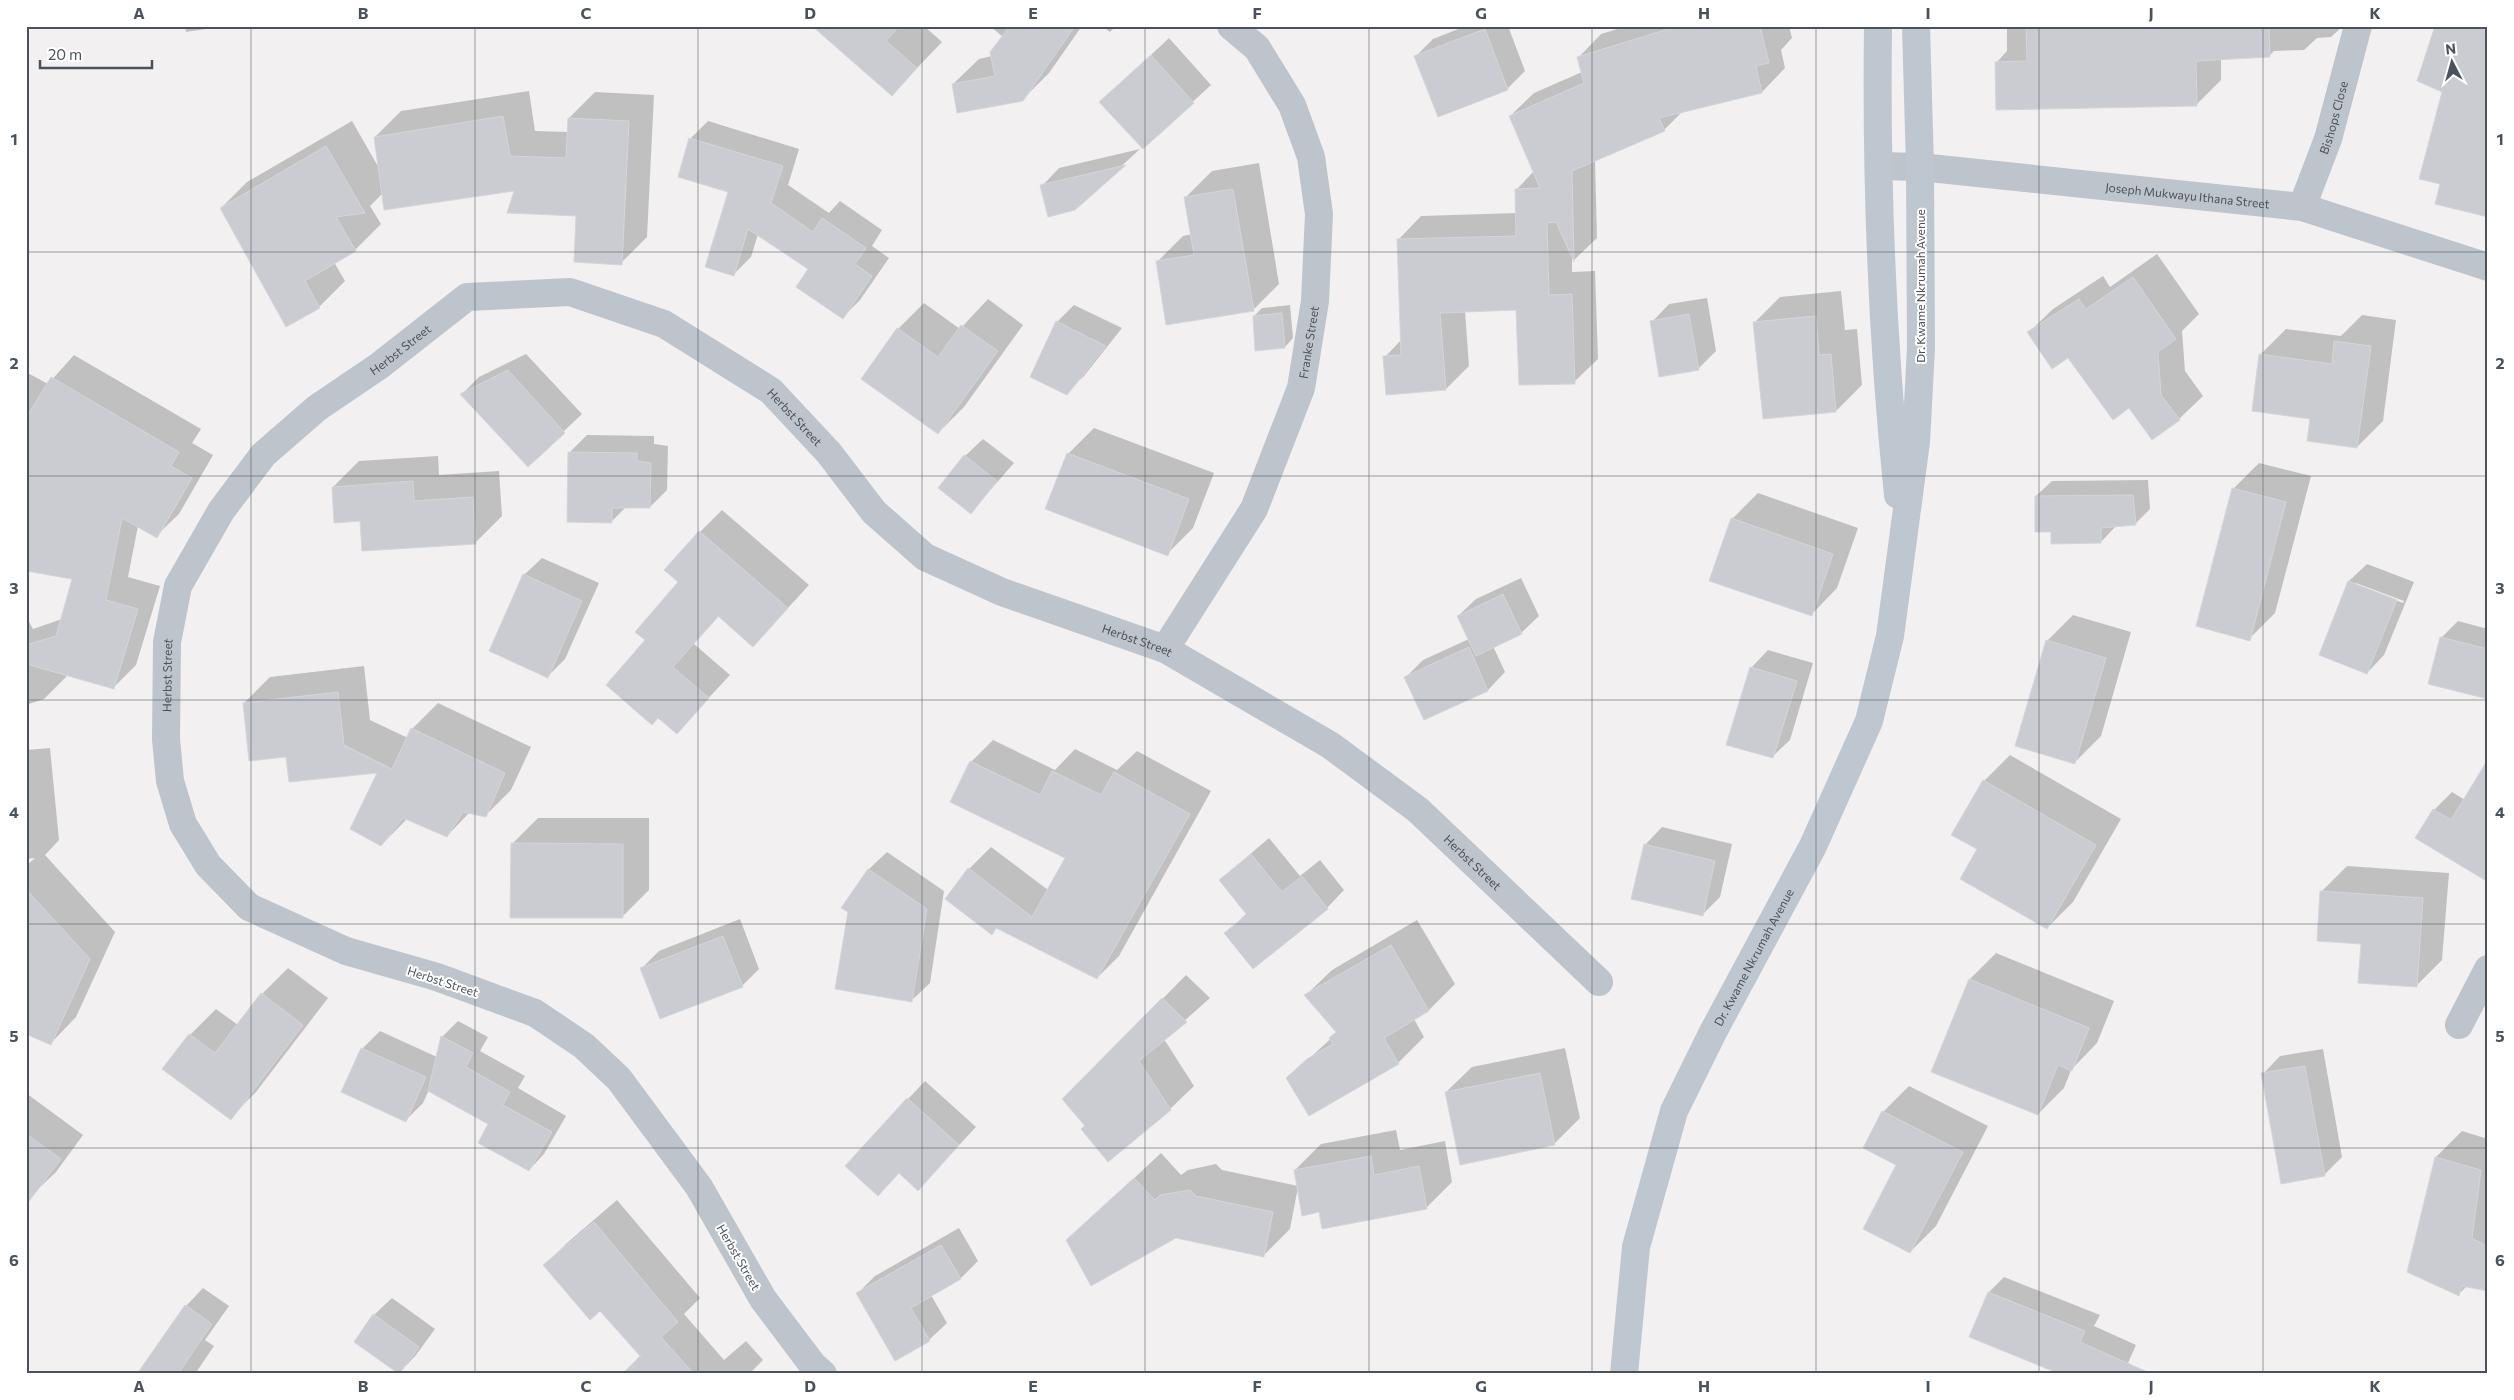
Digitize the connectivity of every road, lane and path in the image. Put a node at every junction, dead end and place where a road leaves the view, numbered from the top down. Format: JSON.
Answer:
{"nodes":[{"id":1,"x":1231,"y":26,"type":"edge"},
{"id":2,"x":1878,"y":26,"type":"edge"},
{"id":3,"x":1916,"y":26,"type":"edge"},
{"id":4,"x":2358,"y":26,"type":"edge"},
{"id":5,"x":1879,"y":166,"type":"junction"},
{"id":6,"x":1920,"y":167,"type":"junction"},
{"id":7,"x":2302,"y":207,"type":"junction"},
{"id":8,"x":2488,"y":267,"type":"edge"},
{"id":9,"x":1903,"y":544,"type":"junction"},
{"id":10,"x":1165,"y":649,"type":"junction"},
{"id":11,"x":2488,"y":969,"type":"edge"},
{"id":12,"x":1599,"y":982,"type":"dead end"},
{"id":13,"x":2459,"y":1025,"type":"dead end"},
{"id":14,"x":823,"y":1374,"type":"edge"},
{"id":15,"x":1624,"y":1374,"type":"edge"}],
"edges":[{"from":1,"to":10,"type":"street","name":"Franke Street"},
{"from":2,"to":5,"type":"street","name":"Dr. Kwame Nkrumah Avenue"},
{"from":3,"to":6,"type":"street","name":"Dr. Kwame Nkrumah Avenue"},
{"from":4,"to":7,"type":"street","name":"Bishops Close"},
{"from":5,"to":6,"type":"street","name":"Joseph Mukwayu Ithana Street"},
{"from":5,"to":9,"type":"street","name":"Dr. Kwame Nkrumah Avenue"},
{"from":6,"to":7,"type":"street","name":"Joseph Mukwayu Ithana Street"},
{"from":6,"to":9,"type":"street","name":"Dr. Kwame Nkrumah Avenue"},
{"from":7,"to":8,"type":"street","name":"Joseph Mukwayu Ithana Street"},
{"from":9,"to":15,"type":"street","name":"Dr. Kwame Nkrumah Avenue"},
{"from":10,"to":12,"type":"street","name":"Herbst Street"},
{"from":10,"to":14,"type":"street","name":"Herbst Street"},
{"from":11,"to":13,"type":"street"}]}
